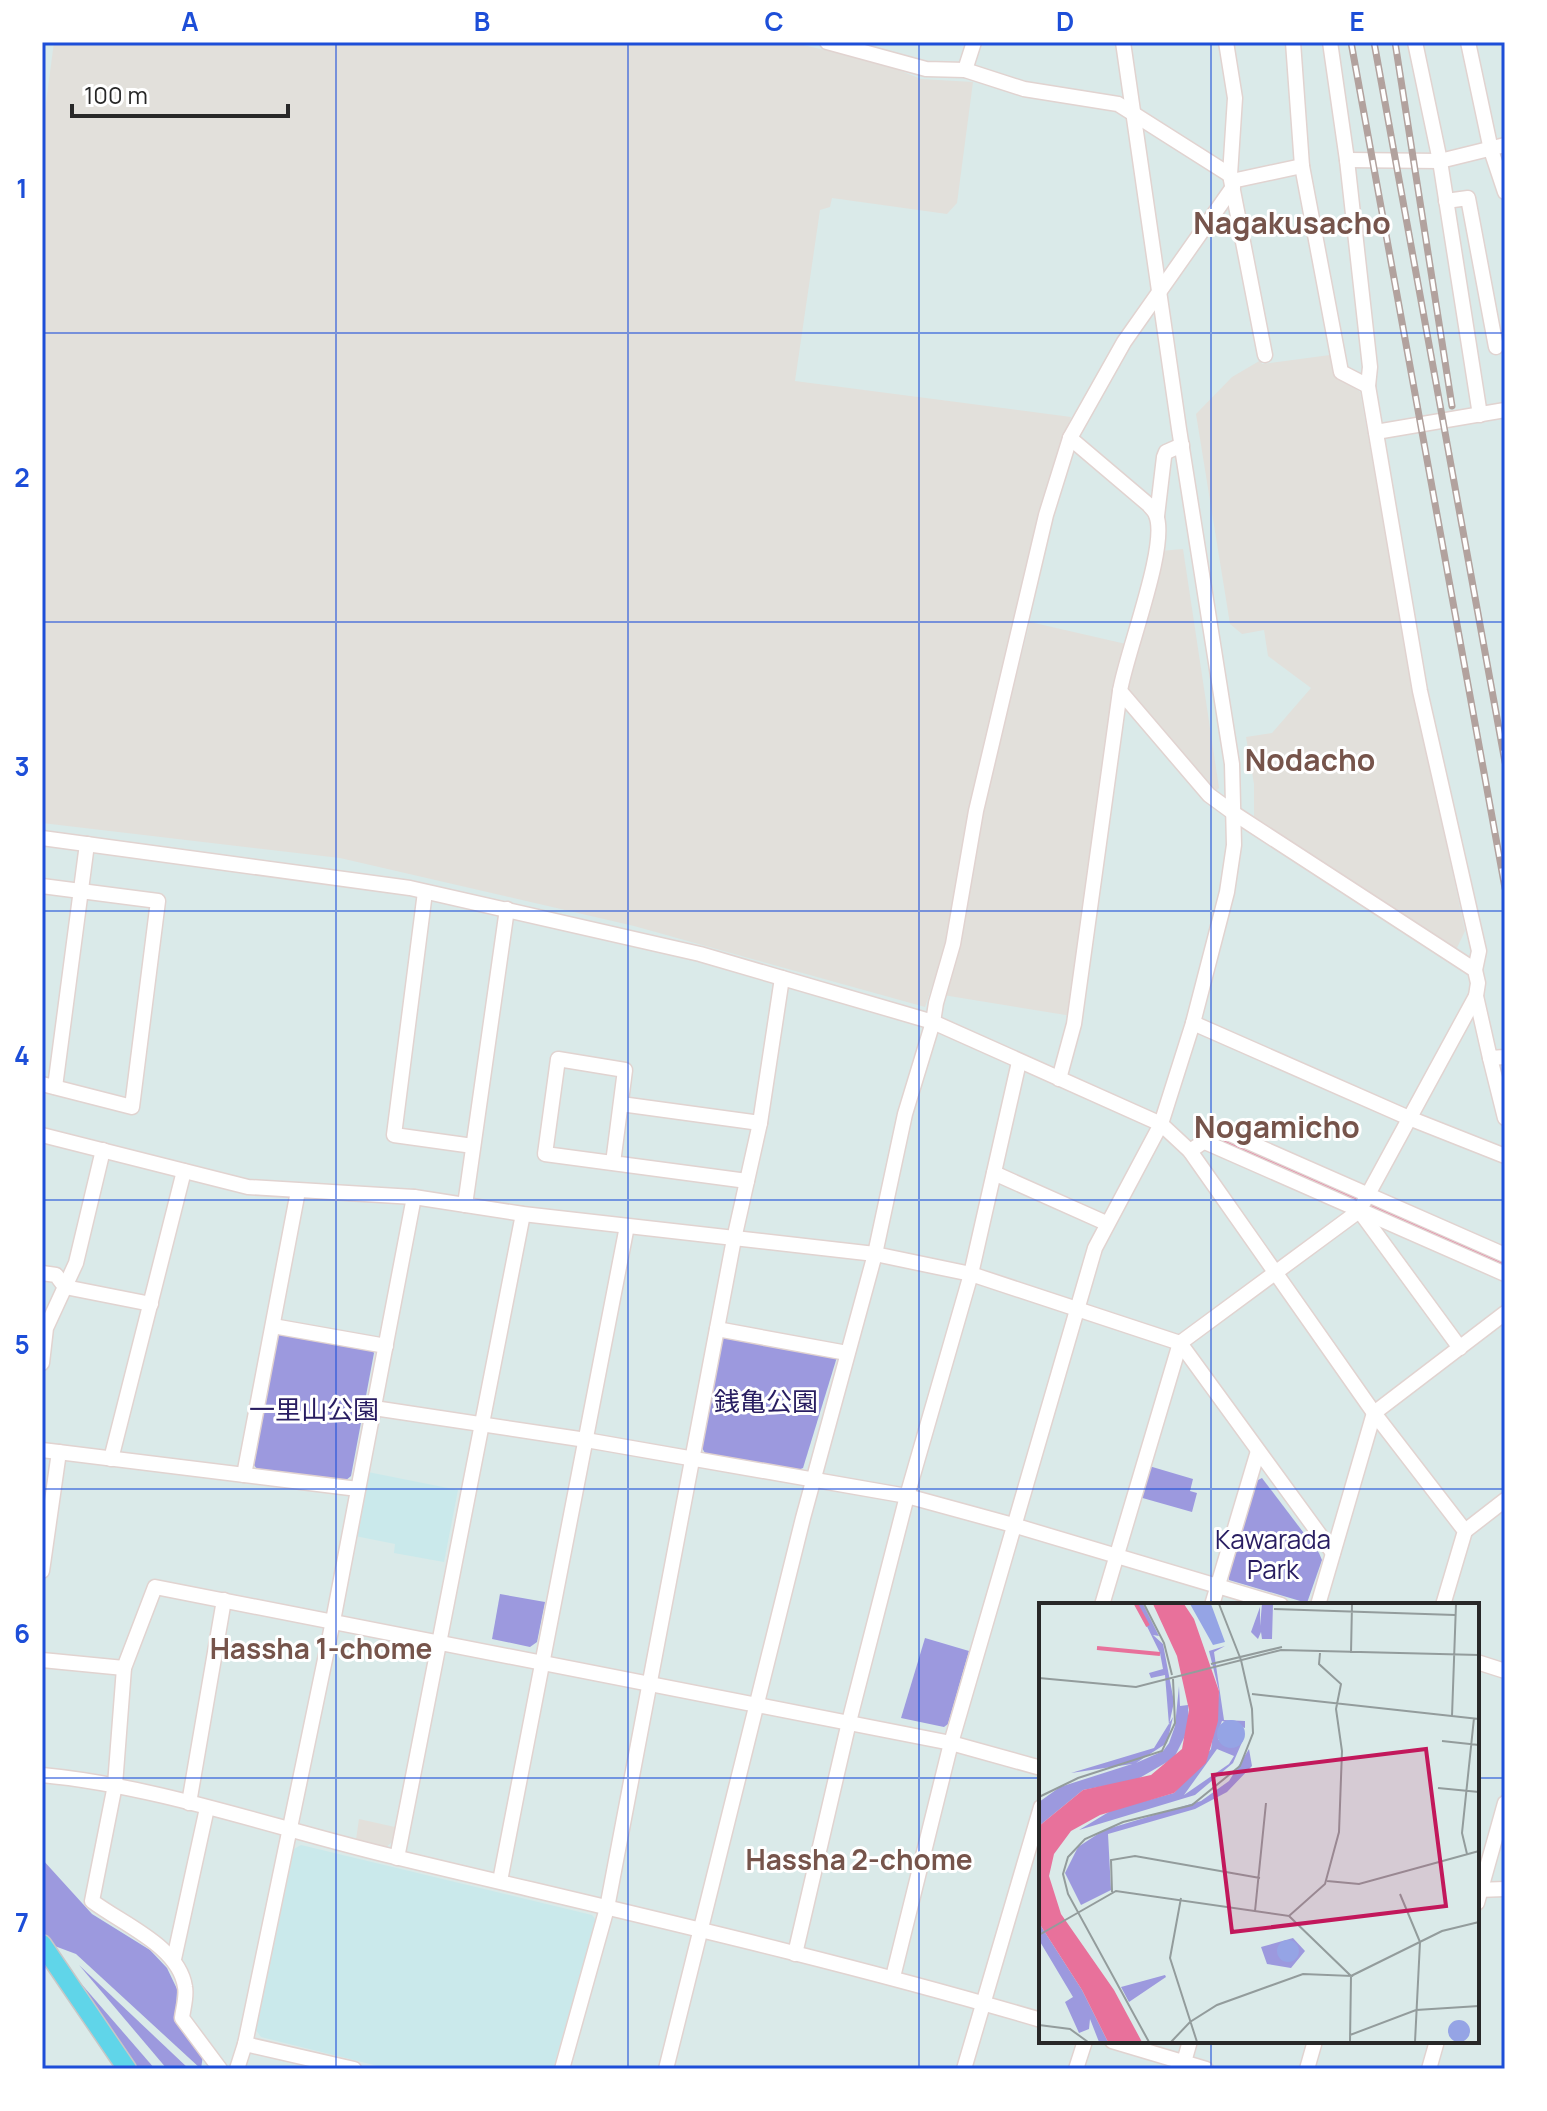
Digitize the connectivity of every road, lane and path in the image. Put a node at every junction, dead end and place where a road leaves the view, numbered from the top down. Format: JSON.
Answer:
{"nodes":[{"id":1,"x":827,"y":42,"type":"edge"},
{"id":2,"x":974,"y":42,"type":"edge"},
{"id":3,"x":1123,"y":42,"type":"edge"},
{"id":4,"x":1226,"y":42,"type":"edge"},
{"id":5,"x":1293,"y":42,"type":"edge"},
{"id":6,"x":1330,"y":42,"type":"edge"},
{"id":7,"x":1415,"y":42,"type":"edge"},
{"id":8,"x":1468,"y":42,"type":"edge"},
{"id":9,"x":887,"y":49,"type":"edge"},
{"id":10,"x":965,"y":70,"type":"junction"},
{"id":11,"x":1134,"y":114,"type":"junction"},
{"id":12,"x":1498,"y":148,"type":"edge"},
{"id":13,"x":1347,"y":160,"type":"junction"},
{"id":14,"x":1440,"y":161,"type":"junction"},
{"id":15,"x":1302,"y":166,"type":"junction"},
{"id":16,"x":1232,"y":181,"type":"junction"},
{"id":17,"x":1505,"y":192,"type":"edge"},
{"id":18,"x":1446,"y":201,"type":"junction"},
{"id":19,"x":1160,"y":289,"type":"junction"},
{"id":20,"x":1500,"y":347,"type":"edge"},
{"id":21,"x":1470,"y":352,"type":"junction"},
{"id":22,"x":1265,"y":355,"type":"dead end"},
{"id":23,"x":1368,"y":386,"type":"junction"},
{"id":24,"x":1505,"y":410,"type":"edge"},
{"id":25,"x":1480,"y":415,"type":"junction"},
{"id":26,"x":1376,"y":432,"type":"junction"},
{"id":27,"x":1070,"y":438,"type":"junction"},
{"id":28,"x":1182,"y":445,"type":"junction"},
{"id":29,"x":1157,"y":516,"type":"junction"},
{"id":30,"x":1120,"y":691,"type":"junction"},
{"id":31,"x":1235,"y":814,"type":"junction"},
{"id":32,"x":42,"y":838,"type":"edge"},
{"id":33,"x":87,"y":844,"type":"junction"},
{"id":34,"x":42,"y":886,"type":"edge"},
{"id":35,"x":81,"y":891,"type":"junction"},
{"id":36,"x":425,"y":892,"type":"junction"},
{"id":37,"x":507,"y":909,"type":"junction"},
{"id":38,"x":1475,"y":970,"type":"junction"},
{"id":39,"x":782,"y":978,"type":"junction"},
{"id":40,"x":1476,"y":996,"type":"junction"},
{"id":41,"x":933,"y":1022,"type":"junction"},
{"id":42,"x":1193,"y":1023,"type":"junction"},
{"id":43,"x":1498,"y":1058,"type":"edge"},
{"id":44,"x":1019,"y":1062,"type":"junction"},
{"id":45,"x":1059,"y":1079,"type":"junction"},
{"id":46,"x":48,"y":1086,"type":"edge"},
{"id":47,"x":621,"y":1104,"type":"junction"},
{"id":48,"x":1409,"y":1118,"type":"junction"},
{"id":49,"x":1505,"y":1118,"type":"edge"},
{"id":50,"x":760,"y":1123,"type":"junction"},
{"id":51,"x":1161,"y":1124,"type":"junction"},
{"id":52,"x":42,"y":1135,"type":"edge"},
{"id":53,"x":473,"y":1146,"type":"junction"},
{"id":54,"x":103,"y":1150,"type":"junction"},
{"id":55,"x":1190,"y":1151,"type":"junction"},
{"id":56,"x":1505,"y":1156,"type":"edge"},
{"id":57,"x":613,"y":1163,"type":"junction"},
{"id":58,"x":184,"y":1171,"type":"junction"},
{"id":59,"x":994,"y":1173,"type":"junction"},
{"id":60,"x":747,"y":1181,"type":"junction"},
{"id":61,"x":298,"y":1191,"type":"junction"},
{"id":62,"x":414,"y":1197,"type":"junction"},
{"id":63,"x":1364,"y":1203,"type":"junction"},
{"id":64,"x":465,"y":1205,"type":"junction"},
{"id":65,"x":523,"y":1214,"type":"junction"},
{"id":66,"x":1106,"y":1223,"type":"junction"},
{"id":67,"x":627,"y":1226,"type":"junction"},
{"id":68,"x":734,"y":1239,"type":"junction"},
{"id":69,"x":875,"y":1254,"type":"junction"},
{"id":70,"x":1505,"y":1255,"type":"edge"},
{"id":71,"x":42,"y":1273,"type":"edge"},
{"id":72,"x":1275,"y":1273,"type":"junction"},
{"id":73,"x":971,"y":1274,"type":"junction"},
{"id":74,"x":1505,"y":1274,"type":"edge"},
{"id":75,"x":65,"y":1287,"type":"junction"},
{"id":76,"x":151,"y":1304,"type":"junction"},
{"id":77,"x":1077,"y":1309,"type":"junction"},
{"id":78,"x":1505,"y":1313,"type":"edge"},
{"id":79,"x":273,"y":1326,"type":"junction"},
{"id":80,"x":717,"y":1329,"type":"junction"},
{"id":81,"x":1180,"y":1343,"type":"junction"},
{"id":82,"x":386,"y":1346,"type":"junction"},
{"id":83,"x":1460,"y":1348,"type":"junction"},
{"id":84,"x":847,"y":1353,"type":"junction"},
{"id":85,"x":42,"y":1363,"type":"edge"},
{"id":86,"x":374,"y":1408,"type":"junction"},
{"id":87,"x":1374,"y":1413,"type":"junction"},
{"id":88,"x":481,"y":1426,"type":"junction"},
{"id":89,"x":586,"y":1440,"type":"junction"},
{"id":90,"x":42,"y":1450,"type":"edge"},
{"id":91,"x":1258,"y":1451,"type":"junction"},
{"id":92,"x":59,"y":1452,"type":"junction"},
{"id":93,"x":111,"y":1459,"type":"junction"},
{"id":94,"x":692,"y":1459,"type":"junction"},
{"id":95,"x":244,"y":1475,"type":"junction"},
{"id":96,"x":813,"y":1479,"type":"junction"},
{"id":97,"x":358,"y":1489,"type":"junction"},
{"id":98,"x":907,"y":1496,"type":"junction"},
{"id":99,"x":1505,"y":1500,"type":"edge"},
{"id":100,"x":1013,"y":1525,"type":"junction"},
{"id":101,"x":1465,"y":1531,"type":"junction"},
{"id":102,"x":1333,"y":1553,"type":"junction"},
{"id":103,"x":1116,"y":1556,"type":"junction"},
{"id":104,"x":42,"y":1571,"type":"edge"},
{"id":105,"x":1218,"y":1586,"type":"junction"},
{"id":106,"x":224,"y":1600,"type":"junction"},
{"id":107,"x":1103,"y":1603,"type":"edge"},
{"id":108,"x":1213,"y":1603,"type":"edge"},
{"id":109,"x":1274,"y":1603,"type":"edge"},
{"id":110,"x":1319,"y":1603,"type":"edge"},
{"id":111,"x":1444,"y":1603,"type":"edge"},
{"id":112,"x":333,"y":1621,"type":"junction"},
{"id":113,"x":439,"y":1642,"type":"junction"},
{"id":114,"x":42,"y":1660,"type":"edge"},
{"id":115,"x":543,"y":1662,"type":"junction"},
{"id":116,"x":1479,"y":1663,"type":"edge"},
{"id":117,"x":124,"y":1668,"type":"junction"},
{"id":118,"x":1505,"y":1671,"type":"edge"},
{"id":119,"x":648,"y":1684,"type":"junction"},
{"id":120,"x":755,"y":1704,"type":"junction"},
{"id":121,"x":849,"y":1722,"type":"junction"},
{"id":122,"x":951,"y":1743,"type":"junction"},
{"id":123,"x":1039,"y":1767,"type":"edge"},
{"id":124,"x":42,"y":1775,"type":"edge"},
{"id":125,"x":115,"y":1785,"type":"junction"},
{"id":126,"x":189,"y":1803,"type":"junction"},
{"id":127,"x":1505,"y":1803,"type":"edge"},
{"id":128,"x":207,"y":1808,"type":"junction"},
{"id":129,"x":1039,"y":1814,"type":"edge"},
{"id":130,"x":289,"y":1831,"type":"junction"},
{"id":131,"x":397,"y":1858,"type":"junction"},
{"id":132,"x":500,"y":1881,"type":"junction"},
{"id":133,"x":1505,"y":1889,"type":"edge"},
{"id":134,"x":1479,"y":1892,"type":"edge"},
{"id":135,"x":1479,"y":1895,"type":"edge"},
{"id":136,"x":607,"y":1908,"type":"junction"},
{"id":137,"x":699,"y":1931,"type":"junction"},
{"id":138,"x":42,"y":1944,"type":"edge"},
{"id":139,"x":795,"y":1954,"type":"junction"},
{"id":140,"x":174,"y":1959,"type":"junction"},
{"id":141,"x":893,"y":1977,"type":"junction"},
{"id":142,"x":983,"y":2003,"type":"junction"},
{"id":143,"x":1039,"y":2019,"type":"edge"},
{"id":144,"x":1084,"y":2043,"type":"edge"},
{"id":145,"x":1118,"y":2043,"type":"edge"},
{"id":146,"x":1189,"y":2043,"type":"edge"},
{"id":147,"x":1314,"y":2043,"type":"edge"},
{"id":148,"x":1436,"y":2043,"type":"edge"},
{"id":149,"x":245,"y":2044,"type":"junction"},
{"id":150,"x":1183,"y":2066,"type":"edge"},
{"id":151,"x":127,"y":2069,"type":"edge"},
{"id":152,"x":220,"y":2069,"type":"edge"},
{"id":153,"x":237,"y":2069,"type":"edge"},
{"id":154,"x":354,"y":2069,"type":"edge"},
{"id":155,"x":562,"y":2069,"type":"edge"},
{"id":156,"x":666,"y":2069,"type":"edge"},
{"id":157,"x":964,"y":2069,"type":"edge"},
{"id":158,"x":1076,"y":2069,"type":"edge"},
{"id":159,"x":1206,"y":2069,"type":"edge"},
{"id":160,"x":1307,"y":2069,"type":"edge"},
{"id":161,"x":1429,"y":2069,"type":"edge"}],
"edges":[{"from":1,"to":9,"type":"street"},
{"from":2,"to":10,"type":"street"},
{"from":3,"to":11,"type":"street"},
{"from":4,"to":16,"type":"street"},
{"from":5,"to":15,"type":"street"},
{"from":6,"to":13,"type":"street"},
{"from":7,"to":14,"type":"street"},
{"from":8,"to":12,"type":"street"},
{"from":9,"to":10,"type":"street"},
{"from":10,"to":11,"type":"street"},
{"from":11,"to":16,"type":"street"},
{"from":11,"to":19,"type":"street"},
{"from":12,"to":14,"type":"street"},
{"from":12,"to":17,"type":"street"},
{"from":13,"to":14,"type":"street"},
{"from":13,"to":23,"type":"street"},
{"from":14,"to":18,"type":"street"},
{"from":15,"to":16,"type":"street"},
{"from":15,"to":23,"type":"street"},
{"from":16,"to":19,"type":"street"},
{"from":16,"to":22,"type":"street"},
{"from":18,"to":20,"type":"street"},
{"from":18,"to":21,"type":"street"},
{"from":19,"to":27,"type":"street"},
{"from":19,"to":28,"type":"street"},
{"from":20,"to":21,"type":"street"},
{"from":21,"to":25,"type":"street"},
{"from":23,"to":26,"type":"street"},
{"from":24,"to":25,"type":"street"},
{"from":25,"to":26,"type":"street"},
{"from":26,"to":38,"type":"street"},
{"from":27,"to":29,"type":"street"},
{"from":27,"to":41,"type":"street"},
{"from":28,"to":29,"type":"street"},
{"from":28,"to":31,"type":"street"},
{"from":29,"to":30,"type":"street"},
{"from":30,"to":31,"type":"street"},
{"from":30,"to":45,"type":"street"},
{"from":31,"to":38,"type":"street"},
{"from":31,"to":42,"type":"street"},
{"from":32,"to":33,"type":"street"},
{"from":33,"to":35,"type":"street"},
{"from":33,"to":36,"type":"street"},
{"from":34,"to":35,"type":"street"},
{"from":35,"to":46,"type":"street"},
{"from":35,"to":46,"type":"street"},
{"from":36,"to":37,"type":"street"},
{"from":36,"to":53,"type":"street"},
{"from":37,"to":39,"type":"street"},
{"from":37,"to":53,"type":"street"},
{"from":38,"to":40,"type":"street"},
{"from":39,"to":41,"type":"street"},
{"from":39,"to":50,"type":"street"},
{"from":40,"to":43,"type":"street"},
{"from":40,"to":48,"type":"street"},
{"from":41,"to":44,"type":"street"},
{"from":41,"to":69,"type":"street"},
{"from":42,"to":48,"type":"street"},
{"from":42,"to":51,"type":"street"},
{"from":43,"to":49,"type":"street"},
{"from":44,"to":45,"type":"street"},
{"from":44,"to":59,"type":"street"},
{"from":45,"to":51,"type":"street"},
{"from":47,"to":50,"type":"street"},
{"from":47,"to":57,"type":"street"},
{"from":47,"to":57,"type":"street"},
{"from":48,"to":56,"type":"street"},
{"from":48,"to":63,"type":"street"},
{"from":50,"to":60,"type":"street"},
{"from":51,"to":55,"type":"street"},
{"from":51,"to":66,"type":"street"},
{"from":52,"to":54,"type":"street"},
{"from":53,"to":64,"type":"street"},
{"from":54,"to":58,"type":"street"},
{"from":54,"to":75,"type":"street"},
{"from":55,"to":63,"type":"street"},
{"from":55,"to":72,"type":"street"},
{"from":57,"to":60,"type":"street"},
{"from":58,"to":61,"type":"street"},
{"from":58,"to":76,"type":"street"},
{"from":59,"to":66,"type":"street"},
{"from":59,"to":73,"type":"street"},
{"from":60,"to":68,"type":"street"},
{"from":61,"to":62,"type":"street"},
{"from":61,"to":79,"type":"street"},
{"from":62,"to":64,"type":"street"},
{"from":62,"to":82,"type":"street"},
{"from":63,"to":70,"type":"street"},
{"from":63,"to":72,"type":"street"},
{"from":63,"to":74,"type":"street"},
{"from":63,"to":83,"type":"street"},
{"from":64,"to":65,"type":"street"},
{"from":65,"to":67,"type":"street"},
{"from":65,"to":88,"type":"street"},
{"from":66,"to":77,"type":"street"},
{"from":67,"to":68,"type":"street"},
{"from":67,"to":89,"type":"street"},
{"from":68,"to":69,"type":"street"},
{"from":68,"to":80,"type":"street"},
{"from":69,"to":73,"type":"street"},
{"from":69,"to":84,"type":"street"},
{"from":71,"to":75,"type":"street"},
{"from":72,"to":81,"type":"street"},
{"from":72,"to":87,"type":"street"},
{"from":73,"to":77,"type":"street"},
{"from":73,"to":98,"type":"street"},
{"from":75,"to":76,"type":"street"},
{"from":75,"to":85,"type":"street"},
{"from":76,"to":93,"type":"street"},
{"from":77,"to":81,"type":"street"},
{"from":77,"to":100,"type":"street"},
{"from":78,"to":83,"type":"street"},
{"from":79,"to":82,"type":"street"},
{"from":79,"to":95,"type":"street"},
{"from":80,"to":84,"type":"street"},
{"from":80,"to":94,"type":"street"},
{"from":81,"to":91,"type":"street"},
{"from":81,"to":103,"type":"street"},
{"from":82,"to":86,"type":"street"},
{"from":83,"to":87,"type":"street"},
{"from":84,"to":96,"type":"street"},
{"from":86,"to":88,"type":"street"},
{"from":86,"to":97,"type":"street"},
{"from":87,"to":101,"type":"street"},
{"from":87,"to":102,"type":"street"},
{"from":88,"to":89,"type":"street"},
{"from":88,"to":113,"type":"street"},
{"from":89,"to":94,"type":"street"},
{"from":89,"to":115,"type":"street"},
{"from":90,"to":92,"type":"street"},
{"from":91,"to":102,"type":"street"},
{"from":91,"to":105,"type":"street"},
{"from":92,"to":93,"type":"street"},
{"from":92,"to":104,"type":"street"},
{"from":93,"to":95,"type":"street"},
{"from":94,"to":96,"type":"street"},
{"from":94,"to":119,"type":"street"},
{"from":95,"to":97,"type":"street"},
{"from":96,"to":98,"type":"street"},
{"from":96,"to":120,"type":"street"},
{"from":97,"to":112,"type":"street"},
{"from":98,"to":100,"type":"street"},
{"from":98,"to":121,"type":"street"},
{"from":99,"to":101,"type":"street"},
{"from":100,"to":103,"type":"street"},
{"from":100,"to":122,"type":"street"},
{"from":101,"to":111,"type":"street"},
{"from":102,"to":110,"type":"street"},
{"from":103,"to":105,"type":"street"},
{"from":103,"to":107,"type":"street"},
{"from":105,"to":108,"type":"street"},
{"from":105,"to":109,"type":"street"},
{"from":106,"to":112,"type":"street"},
{"from":106,"to":117,"type":"street"},
{"from":106,"to":126,"type":"street"},
{"from":112,"to":113,"type":"street"},
{"from":112,"to":130,"type":"street"},
{"from":113,"to":115,"type":"street"},
{"from":113,"to":131,"type":"street"},
{"from":114,"to":117,"type":"street"},
{"from":115,"to":119,"type":"street"},
{"from":115,"to":132,"type":"street"},
{"from":116,"to":118,"type":"street"},
{"from":117,"to":125,"type":"street"},
{"from":119,"to":120,"type":"street"},
{"from":119,"to":136,"type":"street"},
{"from":120,"to":121,"type":"street"},
{"from":120,"to":137,"type":"street"},
{"from":121,"to":122,"type":"street"},
{"from":121,"to":139,"type":"street"},
{"from":122,"to":123,"type":"street"},
{"from":122,"to":141,"type":"street"},
{"from":124,"to":125,"type":"street"},
{"from":125,"to":126,"type":"street"},
{"from":125,"to":140,"type":"street"},
{"from":126,"to":128,"type":"street"},
{"from":127,"to":134,"type":"street"},
{"from":128,"to":130,"type":"street"},
{"from":128,"to":140,"type":"street"},
{"from":129,"to":142,"type":"street"},
{"from":130,"to":131,"type":"street"},
{"from":130,"to":149,"type":"street"},
{"from":131,"to":132,"type":"street"},
{"from":132,"to":136,"type":"street"},
{"from":133,"to":135,"type":"street"},
{"from":136,"to":137,"type":"street"},
{"from":136,"to":155,"type":"street"},
{"from":137,"to":139,"type":"street"},
{"from":137,"to":156,"type":"street"},
{"from":138,"to":151,"type":"main road"},
{"from":139,"to":141,"type":"street"},
{"from":140,"to":152,"type":"street"},
{"from":141,"to":142,"type":"street"},
{"from":142,"to":143,"type":"street"},
{"from":142,"to":157,"type":"street"},
{"from":144,"to":158,"type":"street"},
{"from":145,"to":150,"type":"street"},
{"from":146,"to":150,"type":"street"},
{"from":147,"to":160,"type":"street"},
{"from":148,"to":161,"type":"street"},
{"from":149,"to":153,"type":"street"},
{"from":149,"to":154,"type":"street"},
{"from":150,"to":159,"type":"street"}]}
